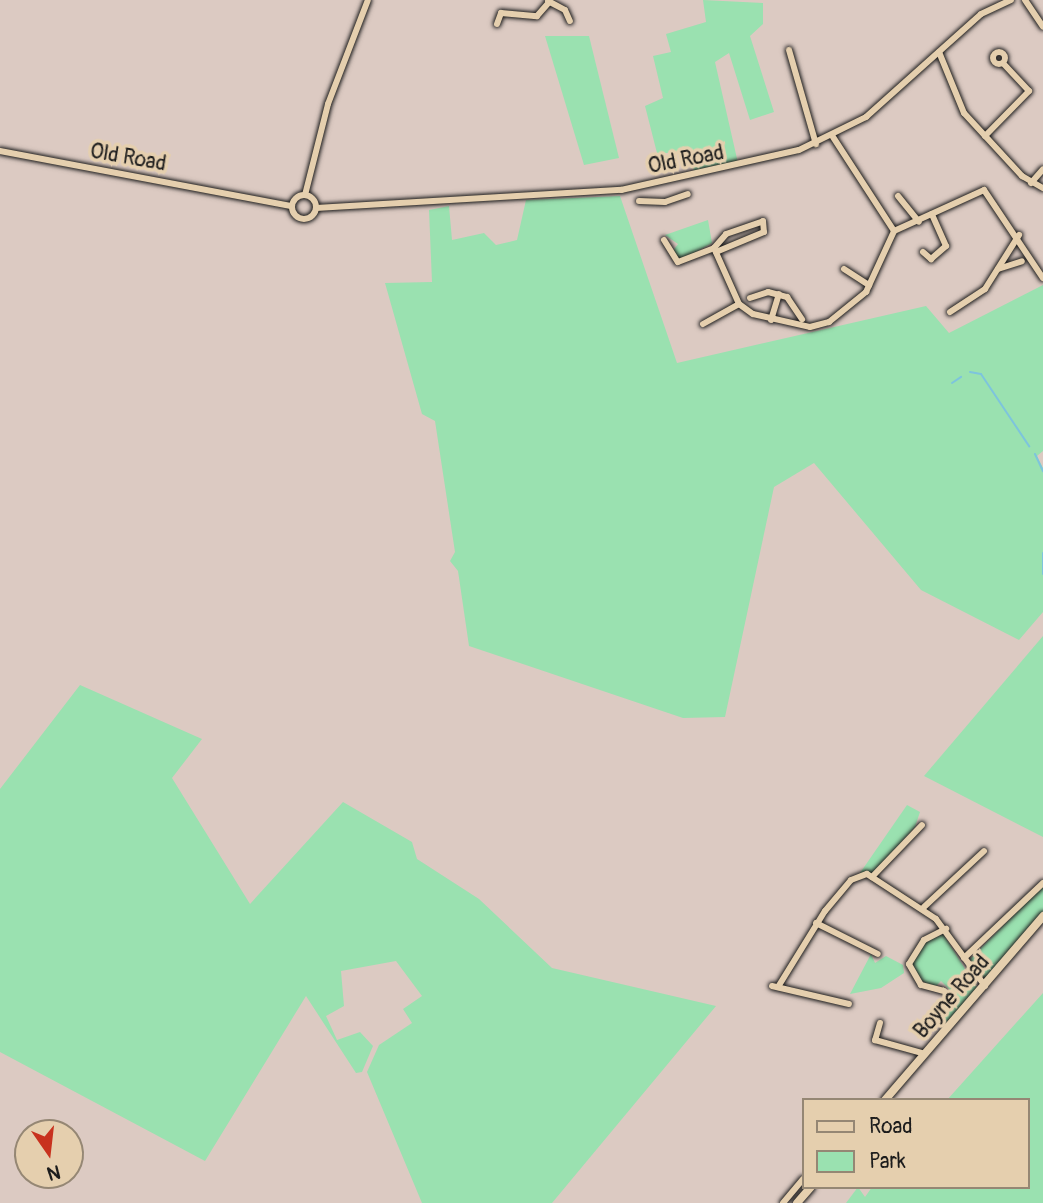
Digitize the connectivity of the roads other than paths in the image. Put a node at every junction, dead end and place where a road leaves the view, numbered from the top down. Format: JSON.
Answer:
{"nodes":[{"id":1,"x":368,"y":0,"type":"edge"},
{"id":2,"x":1011,"y":0,"type":"edge"},
{"id":3,"x":1024,"y":0,"type":"edge"},
{"id":4,"x":548,"y":1,"type":"edge"},
{"id":5,"x":570,"y":21,"type":"dead end"},
{"id":6,"x":497,"y":24,"type":"dead end"},
{"id":7,"x":1043,"y":27,"type":"edge"},
{"id":8,"x":789,"y":50,"type":"dead end"},
{"id":9,"x":939,"y":52,"type":"junction"},
{"id":10,"x":1003,"y":62,"type":"dead end"},
{"id":11,"x":985,"y":136,"type":"junction"},
{"id":12,"x":833,"y":137,"type":"junction"},
{"id":13,"x":816,"y":144,"type":"junction"},
{"id":14,"x":0,"y":151,"type":"edge"},
{"id":15,"x":1043,"y":169,"type":"edge"},
{"id":16,"x":677,"y":182,"type":"junction"},
{"id":17,"x":1031,"y":183,"type":"junction"},
{"id":18,"x":1043,"y":188,"type":"edge"},
{"id":19,"x":688,"y":194,"type":"dead end"},
{"id":20,"x":305,"y":195,"type":"junction"},
{"id":21,"x":898,"y":196,"type":"dead end"},
{"id":22,"x":680,"y":197,"type":"junction"},
{"id":23,"x":639,"y":201,"type":"dead end"},
{"id":24,"x":291,"y":206,"type":"junction"},
{"id":25,"x":316,"y":208,"type":"junction"},
{"id":26,"x":932,"y":214,"type":"junction"},
{"id":27,"x":919,"y":222,"type":"junction"},
{"id":28,"x":894,"y":231,"type":"junction"},
{"id":29,"x":1019,"y":235,"type":"junction"},
{"id":30,"x":664,"y":240,"type":"dead end"},
{"id":31,"x":715,"y":250,"type":"junction"},
{"id":32,"x":923,"y":252,"type":"dead end"},
{"id":33,"x":1022,"y":261,"type":"dead end"},
{"id":34,"x":844,"y":269,"type":"dead end"},
{"id":35,"x":998,"y":270,"type":"junction"},
{"id":36,"x":1043,"y":278,"type":"edge"},
{"id":37,"x":869,"y":285,"type":"junction"},
{"id":38,"x":779,"y":294,"type":"junction"},
{"id":39,"x":750,"y":298,"type":"dead end"},
{"id":40,"x":739,"y":303,"type":"junction"},
{"id":41,"x":950,"y":312,"type":"dead end"},
{"id":42,"x":802,"y":319,"type":"dead end"},
{"id":43,"x":771,"y":320,"type":"junction"},
{"id":44,"x":703,"y":324,"type":"dead end"},
{"id":45,"x":922,"y":825,"type":"dead end"},
{"id":46,"x":984,"y":851,"type":"dead end"},
{"id":47,"x":872,"y":877,"type":"junction"},
{"id":48,"x":1043,"y":883,"type":"edge"},
{"id":49,"x":924,"y":907,"type":"junction"},
{"id":50,"x":1043,"y":916,"type":"edge"},
{"id":51,"x":816,"y":923,"type":"junction"},
{"id":52,"x":946,"y":929,"type":"junction"},
{"id":53,"x":878,"y":954,"type":"dead end"},
{"id":54,"x":964,"y":958,"type":"junction"},
{"id":55,"x":985,"y":986,"type":"junction"},
{"id":56,"x":944,"y":991,"type":"dead end"},
{"id":57,"x":849,"y":1004,"type":"dead end"},
{"id":58,"x":880,"y":1023,"type":"dead end"},
{"id":59,"x":925,"y":1054,"type":"junction"},
{"id":60,"x":887,"y":1098,"type":"edge"},
{"id":61,"x":802,"y":1180,"type":"edge"},
{"id":62,"x":809,"y":1189,"type":"edge"},
{"id":63,"x":783,"y":1203,"type":"edge"},
{"id":64,"x":797,"y":1203,"type":"edge"}],
"edges":[{"from":1,"to":20,"type":"street"},
{"from":2,"to":9,"type":"street","name":"Old Road"},
{"from":3,"to":7,"type":"street"},
{"from":4,"to":5,"type":"street"},
{"from":4,"to":6,"type":"street"},
{"from":8,"to":13,"type":"street"},
{"from":9,"to":11,"type":"street"},
{"from":9,"to":12,"type":"street","name":"Old Road"},
{"from":10,"to":11,"type":"street"},
{"from":11,"to":17,"type":"street"},
{"from":12,"to":13,"type":"street","name":"Old Road"},
{"from":12,"to":28,"type":"street"},
{"from":13,"to":16,"type":"street","name":"Old Road"},
{"from":14,"to":24,"type":"street","name":"Old Road"},
{"from":15,"to":17,"type":"street"},
{"from":16,"to":22,"type":"street"},
{"from":16,"to":25,"type":"street","name":"Old Road"},
{"from":17,"to":18,"type":"street"},
{"from":19,"to":22,"type":"street"},
{"from":20,"to":24,"type":"street"},
{"from":20,"to":25,"type":"street"},
{"from":21,"to":27,"type":"street"},
{"from":22,"to":23,"type":"street"},
{"from":24,"to":25,"type":"street","name":"Old Road"},
{"from":26,"to":27,"type":"street"},
{"from":26,"to":29,"type":"street"},
{"from":26,"to":32,"type":"street"},
{"from":27,"to":28,"type":"street"},
{"from":28,"to":37,"type":"street"},
{"from":29,"to":35,"type":"street"},
{"from":29,"to":36,"type":"street"},
{"from":30,"to":31,"type":"street"},
{"from":31,"to":31,"type":"street"},
{"from":31,"to":40,"type":"street"},
{"from":33,"to":35,"type":"street"},
{"from":34,"to":37,"type":"street"},
{"from":35,"to":41,"type":"street"},
{"from":37,"to":43,"type":"street"},
{"from":38,"to":39,"type":"street"},
{"from":38,"to":42,"type":"street"},
{"from":38,"to":43,"type":"street"},
{"from":40,"to":43,"type":"street"},
{"from":40,"to":44,"type":"street"},
{"from":45,"to":47,"type":"street"},
{"from":46,"to":49,"type":"street"},
{"from":47,"to":49,"type":"street"},
{"from":47,"to":51,"type":"street"},
{"from":48,"to":54,"type":"street"},
{"from":49,"to":52,"type":"street"},
{"from":50,"to":55,"type":"street","name":"Boyne Road"},
{"from":51,"to":53,"type":"street"},
{"from":51,"to":57,"type":"street"},
{"from":52,"to":54,"type":"street"},
{"from":52,"to":56,"type":"street"},
{"from":54,"to":55,"type":"street"},
{"from":55,"to":59,"type":"street","name":"Boyne Road"},
{"from":58,"to":59,"type":"street"},
{"from":59,"to":60,"type":"street","name":"Boyne Road"},
{"from":61,"to":63,"type":"street"},
{"from":62,"to":64,"type":"street"}]}
